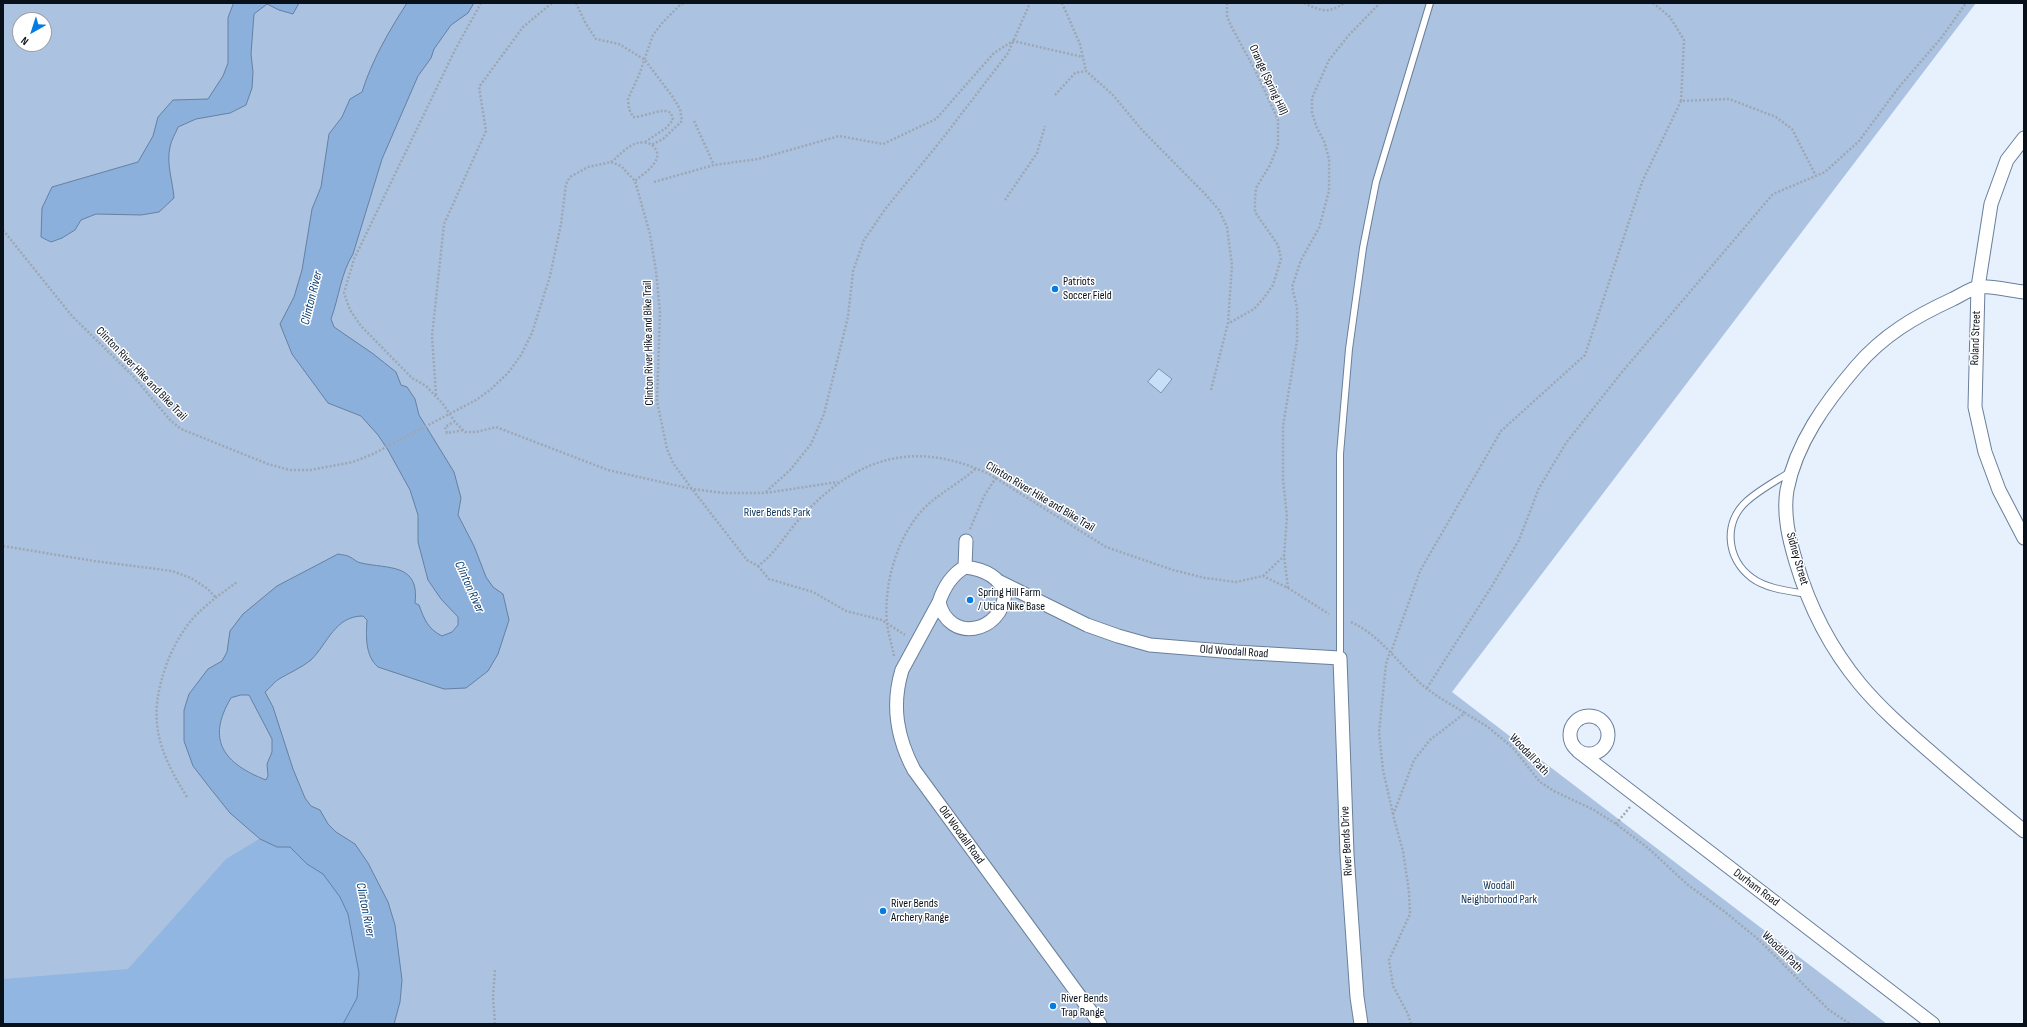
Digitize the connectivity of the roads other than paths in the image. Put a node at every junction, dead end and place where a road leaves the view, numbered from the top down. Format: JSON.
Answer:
{"nodes":[{"id":1,"x":1430,"y":3,"type":"edge"},
{"id":2,"x":2024,"y":138,"type":"edge"},
{"id":3,"x":1978,"y":287,"type":"junction"},
{"id":4,"x":2024,"y":292,"type":"edge"},
{"id":5,"x":1792,"y":471,"type":"junction"},
{"id":6,"x":2024,"y":538,"type":"edge"},
{"id":7,"x":966,"y":541,"type":"road end"},
{"id":8,"x":965,"y":567,"type":"junction"},
{"id":9,"x":998,"y":581,"type":"junction"},
{"id":10,"x":1020,"y":591,"type":"junction"},
{"id":11,"x":1807,"y":594,"type":"junction"},
{"id":12,"x":939,"y":602,"type":"junction"},
{"id":13,"x":1003,"y":602,"type":"junction"},
{"id":14,"x":951,"y":622,"type":"junction"},
{"id":15,"x":926,"y":626,"type":"junction"},
{"id":16,"x":1340,"y":658,"type":"junction"},
{"id":17,"x":1608,"y":739,"type":"junction"},
{"id":18,"x":1578,"y":751,"type":"junction"},
{"id":19,"x":1604,"y":769,"type":"junction"},
{"id":20,"x":2024,"y":831,"type":"edge"},
{"id":21,"x":1100,"y":1024,"type":"edge"},
{"id":22,"x":1361,"y":1024,"type":"edge"},
{"id":23,"x":1933,"y":1024,"type":"edge"}],
"edges":[{"from":1,"to":16,"type":"lane"},
{"from":2,"to":3,"type":"street","name":"Roland Street"},
{"from":3,"to":4,"type":"street"},
{"from":3,"to":5,"type":"street","name":"Sidney Street"},
{"from":3,"to":6,"type":"street","name":"Roland Street"},
{"from":5,"to":11,"type":"street","name":"Sidney Street"},
{"from":5,"to":11,"type":"lane"},
{"from":7,"to":8,"type":"street"},
{"from":8,"to":9,"type":"street","name":"Old Woodall Road"},
{"from":8,"to":12,"type":"street","name":"Old Woodall Road"},
{"from":9,"to":10,"type":"street","name":"Old Woodall Road"},
{"from":9,"to":13,"type":"street"},
{"from":10,"to":13,"type":"street"},
{"from":10,"to":16,"type":"street","name":"Old Woodall Road"},
{"from":11,"to":20,"type":"street","name":"Sidney Street"},
{"from":12,"to":14,"type":"street"},
{"from":12,"to":15,"type":"street","name":"Old Woodall Road"},
{"from":13,"to":14,"type":"street"},
{"from":14,"to":15,"type":"street"},
{"from":15,"to":21,"type":"street","name":"Old Woodall Road"},
{"from":16,"to":22,"type":"street","name":"River Bends Drive"},
{"from":17,"to":18,"type":"street"},
{"from":17,"to":18,"type":"street"},
{"from":17,"to":19,"type":"street"},
{"from":18,"to":19,"type":"street","name":"Durham Road"},
{"from":19,"to":23,"type":"street","name":"Durham Road"}]}
